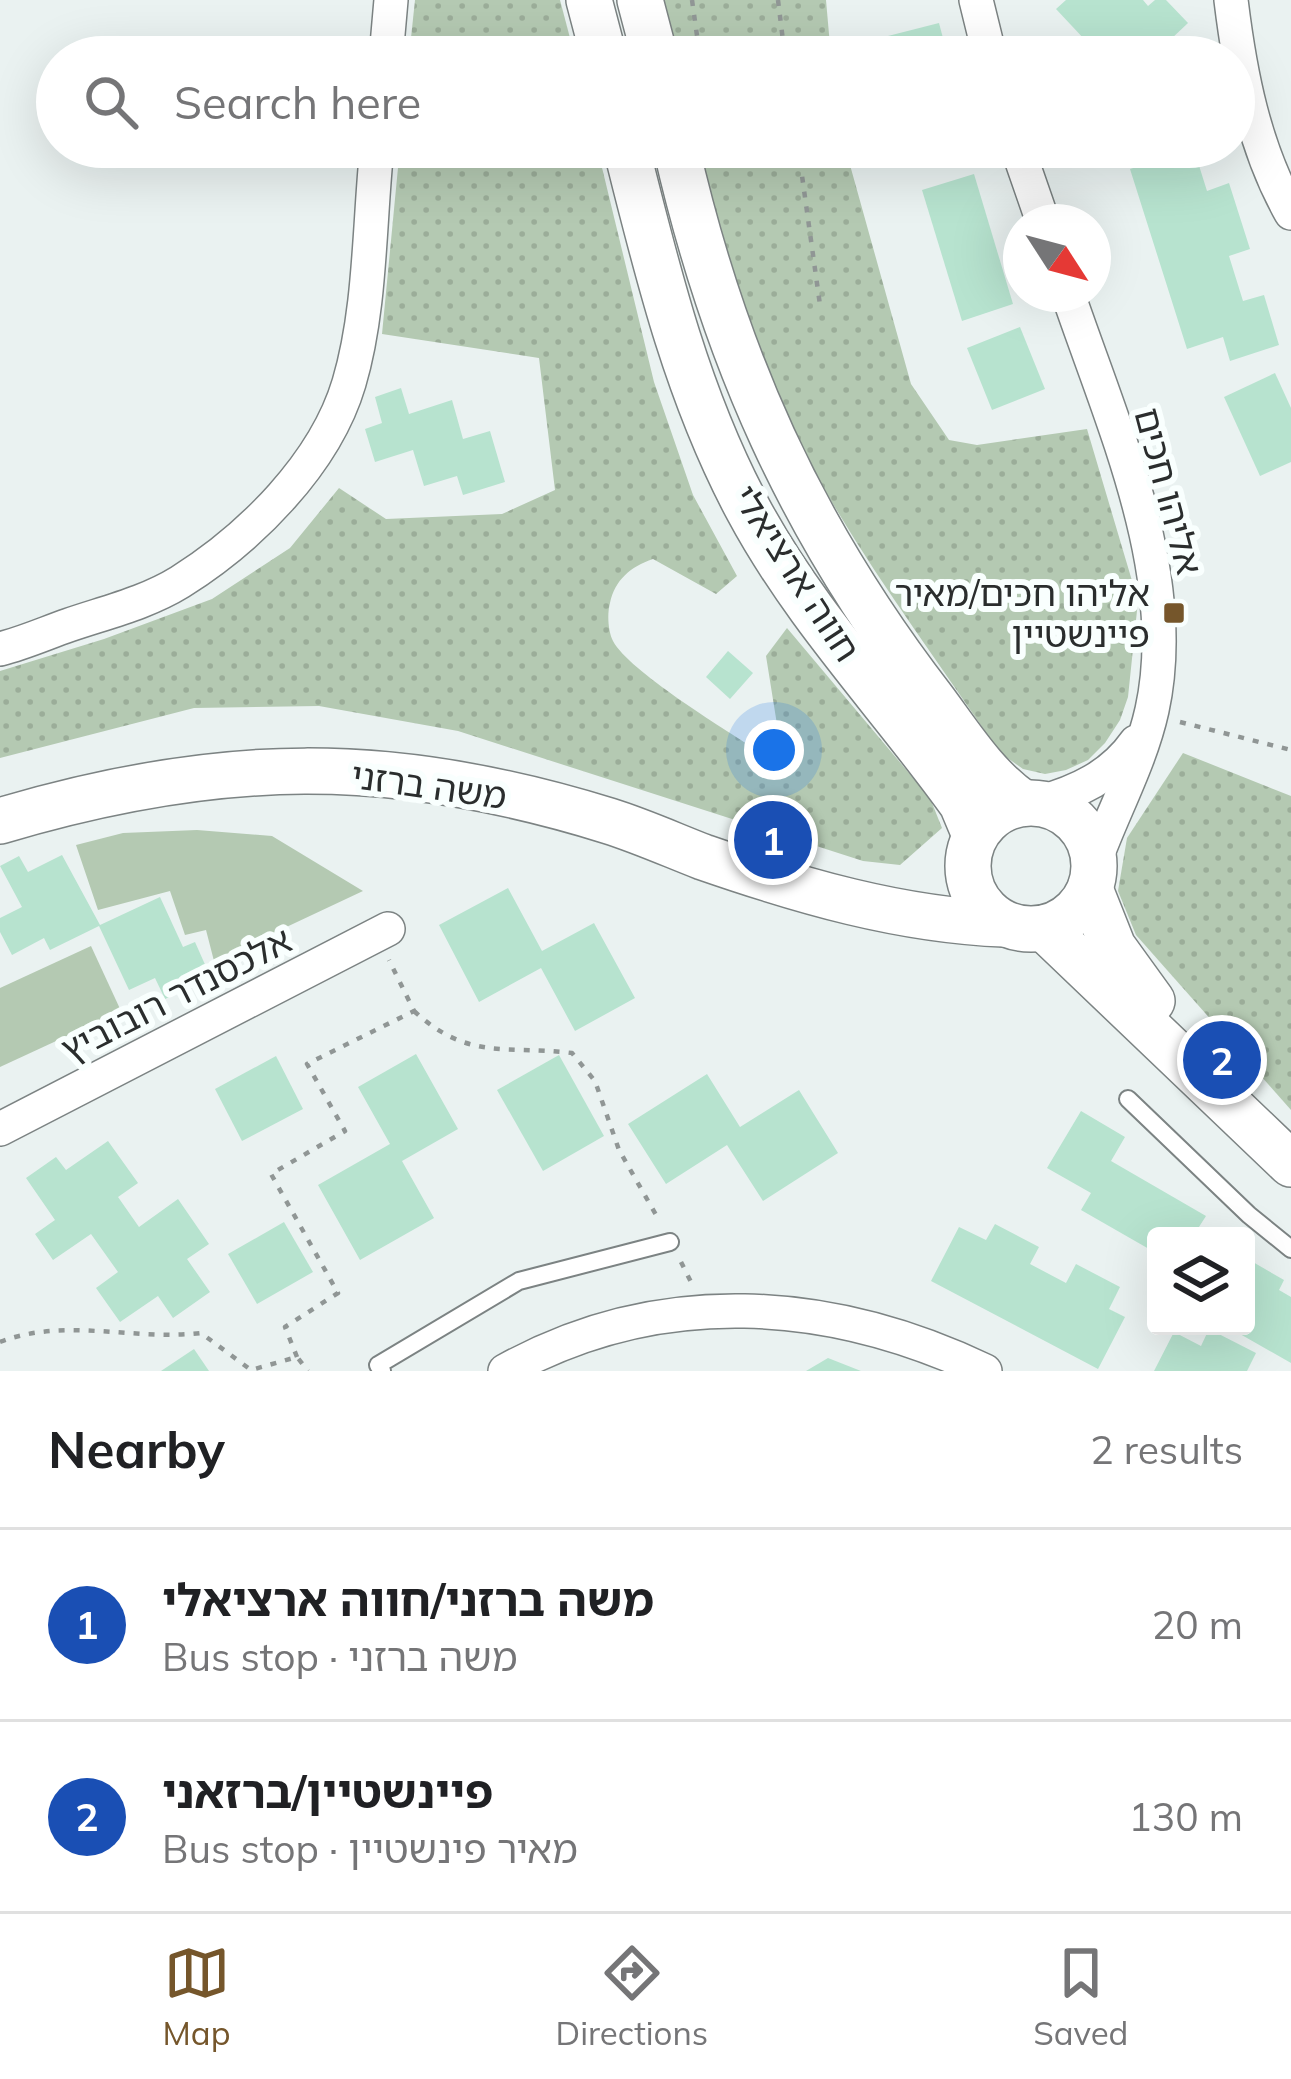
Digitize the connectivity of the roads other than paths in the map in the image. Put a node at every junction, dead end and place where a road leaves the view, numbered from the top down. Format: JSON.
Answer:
{"nodes":[{"id":1,"x":391,"y":0,"type":"edge"},
{"id":2,"x":589,"y":0,"type":"edge"},
{"id":3,"x":640,"y":0,"type":"edge"},
{"id":4,"x":976,"y":0,"type":"edge"},
{"id":5,"x":1232,"y":0,"type":"edge"},
{"id":6,"x":388,"y":36,"type":"edge"},
{"id":7,"x":598,"y":36,"type":"edge"},
{"id":8,"x":649,"y":36,"type":"edge"},
{"id":9,"x":985,"y":36,"type":"edge"},
{"id":10,"x":1237,"y":36,"type":"edge"},
{"id":11,"x":1255,"y":127,"type":"edge"},
{"id":12,"x":375,"y":168,"type":"edge"},
{"id":13,"x":632,"y":168,"type":"edge"},
{"id":14,"x":682,"y":168,"type":"edge"},
{"id":15,"x":1024,"y":168,"type":"edge"},
{"id":16,"x":1037,"y":204,"type":"edge"},
{"id":17,"x":1291,"y":213,"type":"edge"},
{"id":18,"x":1074,"y":312,"type":"edge"},
{"id":19,"x":0,"y":649,"type":"edge"},
{"id":20,"x":1151,"y":714,"type":"junction"},
{"id":21,"x":1031,"y":802,"type":"junction"},
{"id":22,"x":0,"y":821,"type":"edge"},
{"id":23,"x":972,"y":842,"type":"junction"},
{"id":24,"x":1092,"y":876,"type":"junction"},
{"id":25,"x":847,"y":901,"type":"junction"},
{"id":26,"x":1024,"y":926,"type":"junction"},
{"id":27,"x":382,"y":932,"type":"road end"},
{"id":28,"x":1128,"y":1099,"type":"dead end"},
{"id":29,"x":0,"y":1130,"type":"edge"},
{"id":30,"x":1280,"y":1153,"type":"edge"},
{"id":31,"x":670,"y":1242,"type":"road end"},
{"id":32,"x":1291,"y":1249,"type":"edge"},
{"id":33,"x":382,"y":1371,"type":"edge"},
{"id":34,"x":506,"y":1371,"type":"edge"},
{"id":35,"x":986,"y":1371,"type":"edge"}],
"edges":[{"from":1,"to":6,"type":"street"},
{"from":2,"to":7,"type":"street"},
{"from":3,"to":8,"type":"street"},
{"from":4,"to":9,"type":"street"},
{"from":5,"to":10,"type":"street"},
{"from":11,"to":17,"type":"street"},
{"from":12,"to":19,"type":"street"},
{"from":13,"to":23,"type":"street","name":"חווה ארציאלי"},
{"from":14,"to":21,"type":"street","name":"חווה ארציאלי"},
{"from":15,"to":16,"type":"street"},
{"from":18,"to":20,"type":"street","name":"אליהו חכים"},
{"from":20,"to":21,"type":"street","name":"אליהו חכים"},
{"from":20,"to":24,"type":"street","name":"אליהו חכים"},
{"from":21,"to":23,"type":"street"},
{"from":21,"to":24,"type":"street"},
{"from":22,"to":25,"type":"street","name":"משה ברזני"},
{"from":23,"to":25,"type":"street","name":"משה ברזני"},
{"from":23,"to":26,"type":"street"},
{"from":24,"to":26,"type":"street"},
{"from":24,"to":30,"type":"street"},
{"from":25,"to":26,"type":"street","name":"משה ברזני"},
{"from":26,"to":30,"type":"street"},
{"from":27,"to":29,"type":"street","name":"אלכסנדר רובוביץ"},
{"from":28,"to":32,"type":"lane"},
{"from":31,"to":33,"type":"lane"},
{"from":34,"to":35,"type":"street"}]}
